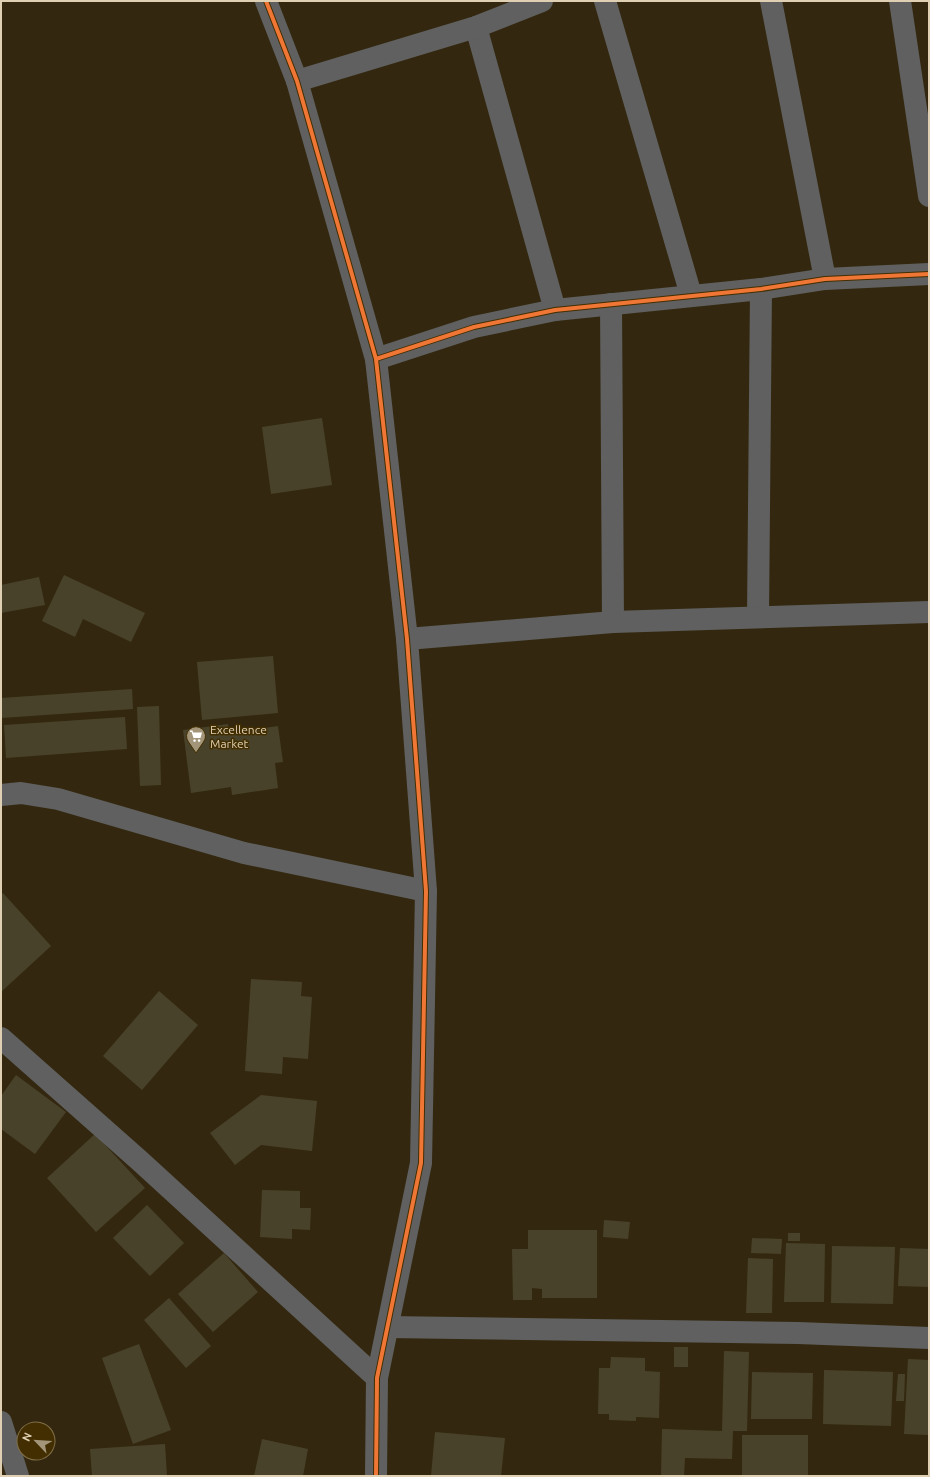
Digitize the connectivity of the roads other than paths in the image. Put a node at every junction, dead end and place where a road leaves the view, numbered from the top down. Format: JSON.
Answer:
{"nodes":[{"id":1,"x":266,"y":1,"type":"edge"},
{"id":2,"x":542,"y":1,"type":"edge"},
{"id":3,"x":605,"y":1,"type":"edge"},
{"id":4,"x":770,"y":1,"type":"edge"},
{"id":5,"x":900,"y":1,"type":"edge"},
{"id":6,"x":476,"y":27,"type":"junction"},
{"id":7,"x":297,"y":81,"type":"junction"},
{"id":8,"x":929,"y":196,"type":"edge"},
{"id":9,"x":929,"y":274,"type":"edge"},
{"id":10,"x":825,"y":279,"type":"junction"},
{"id":11,"x":761,"y":289,"type":"junction"},
{"id":12,"x":691,"y":295,"type":"junction"},
{"id":13,"x":611,"y":304,"type":"junction"},
{"id":14,"x":555,"y":310,"type":"junction"},
{"id":15,"x":376,"y":359,"type":"junction"},
{"id":16,"x":929,"y":612,"type":"edge"},
{"id":17,"x":758,"y":617,"type":"junction"},
{"id":18,"x":613,"y":622,"type":"junction"},
{"id":19,"x":407,"y":639,"type":"junction"},
{"id":20,"x":1,"y":795,"type":"edge"},
{"id":21,"x":426,"y":891,"type":"junction"},
{"id":22,"x":1,"y":1038,"type":"edge"},
{"id":23,"x":388,"y":1326,"type":"junction"},
{"id":24,"x":929,"y":1338,"type":"edge"},
{"id":25,"x":377,"y":1378,"type":"junction"},
{"id":26,"x":1,"y":1422,"type":"edge"},
{"id":27,"x":18,"y":1476,"type":"edge"},
{"id":28,"x":376,"y":1476,"type":"edge"}],
"edges":[{"from":1,"to":7,"type":"street"},
{"from":2,"to":6,"type":"street"},
{"from":3,"to":12,"type":"street"},
{"from":4,"to":10,"type":"street"},
{"from":5,"to":8,"type":"street"},
{"from":6,"to":7,"type":"street"},
{"from":6,"to":14,"type":"street"},
{"from":7,"to":15,"type":"street"},
{"from":9,"to":10,"type":"street"},
{"from":10,"to":11,"type":"street"},
{"from":11,"to":12,"type":"street"},
{"from":11,"to":17,"type":"street"},
{"from":12,"to":13,"type":"street"},
{"from":13,"to":14,"type":"street"},
{"from":13,"to":18,"type":"street"},
{"from":14,"to":15,"type":"street"},
{"from":15,"to":19,"type":"street"},
{"from":16,"to":17,"type":"street"},
{"from":17,"to":18,"type":"street"},
{"from":18,"to":19,"type":"street"},
{"from":19,"to":21,"type":"street"},
{"from":20,"to":21,"type":"street"},
{"from":21,"to":23,"type":"street"},
{"from":22,"to":25,"type":"street"},
{"from":23,"to":24,"type":"street"},
{"from":23,"to":25,"type":"street"},
{"from":25,"to":28,"type":"street"},
{"from":26,"to":27,"type":"street"}]}
